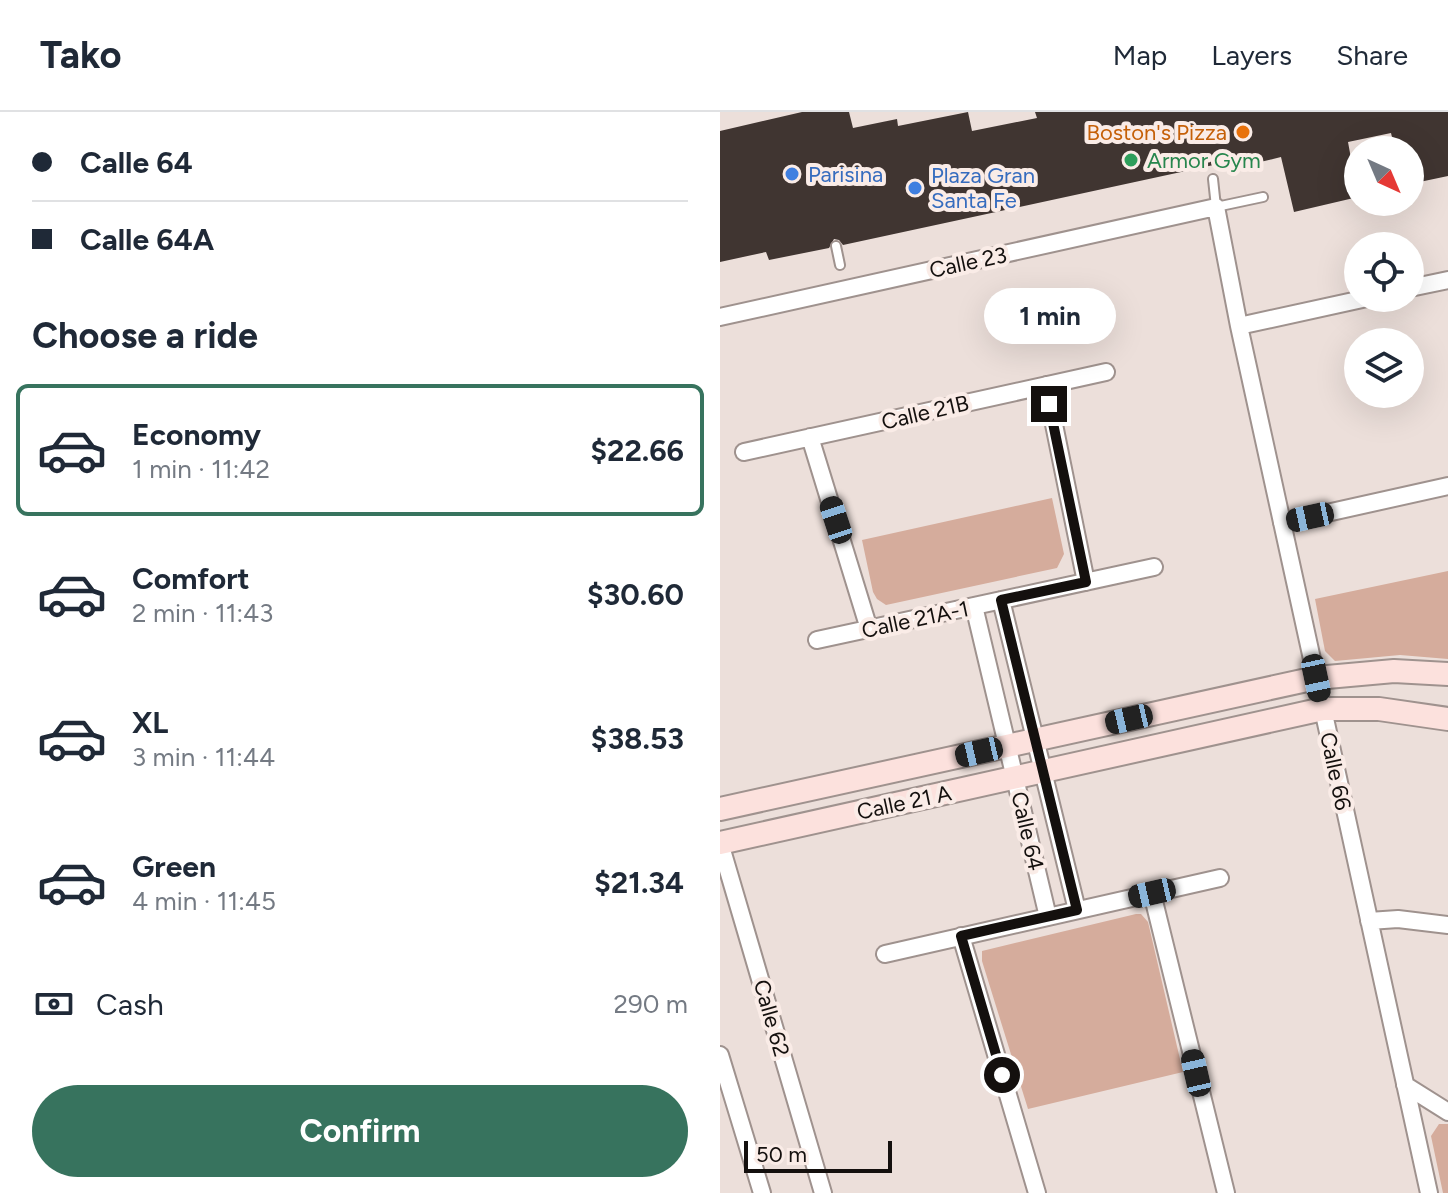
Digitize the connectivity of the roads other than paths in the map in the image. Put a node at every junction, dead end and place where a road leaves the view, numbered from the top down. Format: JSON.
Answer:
{"nodes":[{"id":1,"x":1213,"y":179,"type":"dead end"},
{"id":2,"x":1263,"y":197,"type":"dead end"},
{"id":3,"x":1216,"y":207,"type":"junction"},
{"id":4,"x":836,"y":246,"type":"dead end"},
{"id":5,"x":840,"y":265,"type":"dead end"},
{"id":6,"x":1448,"y":280,"type":"edge"},
{"id":7,"x":1424,"y":285,"type":"edge"},
{"id":8,"x":1344,"y":303,"type":"edge"},
{"id":9,"x":720,"y":317,"type":"edge"},
{"id":10,"x":1239,"y":326,"type":"junction"},
{"id":11,"x":1106,"y":372,"type":"dead end"},
{"id":12,"x":1046,"y":385,"type":"junction"},
{"id":13,"x":810,"y":437,"type":"junction"},
{"id":14,"x":744,"y":452,"type":"dead end"},
{"id":15,"x":1448,"y":486,"type":"edge"},
{"id":16,"x":1282,"y":523,"type":"junction"},
{"id":17,"x":1154,"y":567,"type":"dead end"},
{"id":18,"x":1086,"y":582,"type":"junction"},
{"id":19,"x":1001,"y":600,"type":"junction"},
{"id":20,"x":974,"y":606,"type":"junction"},
{"id":21,"x":869,"y":629,"type":"junction"},
{"id":22,"x":817,"y":640,"type":"dead end"},
{"id":23,"x":1448,"y":674,"type":"edge"},
{"id":24,"x":1316,"y":678,"type":"junction"},
{"id":25,"x":1323,"y":709,"type":"junction"},
{"id":26,"x":1448,"y":719,"type":"edge"},
{"id":27,"x":1036,"y":740,"type":"junction"},
{"id":28,"x":1007,"y":746,"type":"junction"},
{"id":29,"x":1043,"y":771,"type":"junction"},
{"id":30,"x":1015,"y":778,"type":"junction"},
{"id":31,"x":720,"y":809,"type":"edge"},
{"id":32,"x":720,"y":843,"type":"edge"},
{"id":33,"x":1220,"y":878,"type":"dead end"},
{"id":34,"x":1152,"y":893,"type":"junction"},
{"id":35,"x":1077,"y":910,"type":"junction"},
{"id":36,"x":1048,"y":917,"type":"junction"},
{"id":37,"x":1369,"y":921,"type":"junction"},
{"id":38,"x":1448,"y":925,"type":"edge"},
{"id":39,"x":961,"y":936,"type":"junction"},
{"id":40,"x":885,"y":954,"type":"dead end"},
{"id":41,"x":720,"y":1055,"type":"edge"},
{"id":42,"x":1405,"y":1085,"type":"junction"},
{"id":43,"x":1448,"y":1112,"type":"edge"},
{"id":44,"x":762,"y":1193,"type":"edge"},
{"id":45,"x":823,"y":1193,"type":"edge"},
{"id":46,"x":1037,"y":1193,"type":"edge"},
{"id":47,"x":1226,"y":1193,"type":"edge"},
{"id":48,"x":1429,"y":1193,"type":"edge"}],
"edges":[{"from":1,"to":3,"type":"lane"},
{"from":2,"to":3,"type":"lane"},
{"from":3,"to":9,"type":"street","name":"Calle 23"},
{"from":3,"to":10,"type":"street","name":"Calle 66"},
{"from":4,"to":5,"type":"lane"},
{"from":6,"to":7,"type":"street"},
{"from":8,"to":10,"type":"street"},
{"from":10,"to":16,"type":"street","name":"Calle 66"},
{"from":11,"to":12,"type":"street","name":"Calle 21B"},
{"from":12,"to":13,"type":"street","name":"Calle 21B"},
{"from":12,"to":18,"type":"street"},
{"from":13,"to":14,"type":"street","name":"Calle 21B"},
{"from":13,"to":21,"type":"street"},
{"from":15,"to":16,"type":"street"},
{"from":16,"to":24,"type":"street","name":"Calle 66"},
{"from":17,"to":18,"type":"street","name":"Calle 21A-1"},
{"from":18,"to":19,"type":"street","name":"Calle 21A-1"},
{"from":19,"to":20,"type":"street","name":"Calle 21A-1"},
{"from":19,"to":27,"type":"street","name":"Calle 64"},
{"from":20,"to":21,"type":"street","name":"Calle 21A-1"},
{"from":20,"to":28,"type":"street","name":"Calle 64"},
{"from":21,"to":22,"type":"street","name":"Calle 21A-1"},
{"from":23,"to":24,"type":"main road","name":"Calle 21 A"},
{"from":24,"to":25,"type":"street","name":"Calle 66"},
{"from":24,"to":27,"type":"main road","name":"Calle 21 A"},
{"from":25,"to":26,"type":"main road","name":"Calle 21 A"},
{"from":25,"to":29,"type":"main road","name":"Calle 21 A"},
{"from":25,"to":37,"type":"street","name":"Calle 66"},
{"from":27,"to":28,"type":"main road","name":"Calle 21 A"},
{"from":27,"to":29,"type":"street","name":"Calle 64"},
{"from":28,"to":30,"type":"street","name":"Calle 64"},
{"from":28,"to":31,"type":"main road","name":"Calle 21 A"},
{"from":29,"to":30,"type":"main road","name":"Calle 21 A"},
{"from":29,"to":35,"type":"street","name":"Calle 64"},
{"from":30,"to":32,"type":"main road","name":"Calle 21 A"},
{"from":30,"to":36,"type":"street","name":"Calle 64"},
{"from":32,"to":45,"type":"street","name":"Calle 62"},
{"from":33,"to":34,"type":"street"},
{"from":34,"to":35,"type":"street"},
{"from":34,"to":47,"type":"street"},
{"from":35,"to":36,"type":"street"},
{"from":36,"to":39,"type":"street"},
{"from":37,"to":38,"type":"street"},
{"from":37,"to":42,"type":"street","name":"Calle 66"},
{"from":39,"to":40,"type":"street"},
{"from":39,"to":46,"type":"street"},
{"from":41,"to":44,"type":"street"},
{"from":42,"to":43,"type":"street"},
{"from":42,"to":48,"type":"street","name":"Calle 66"}]}
